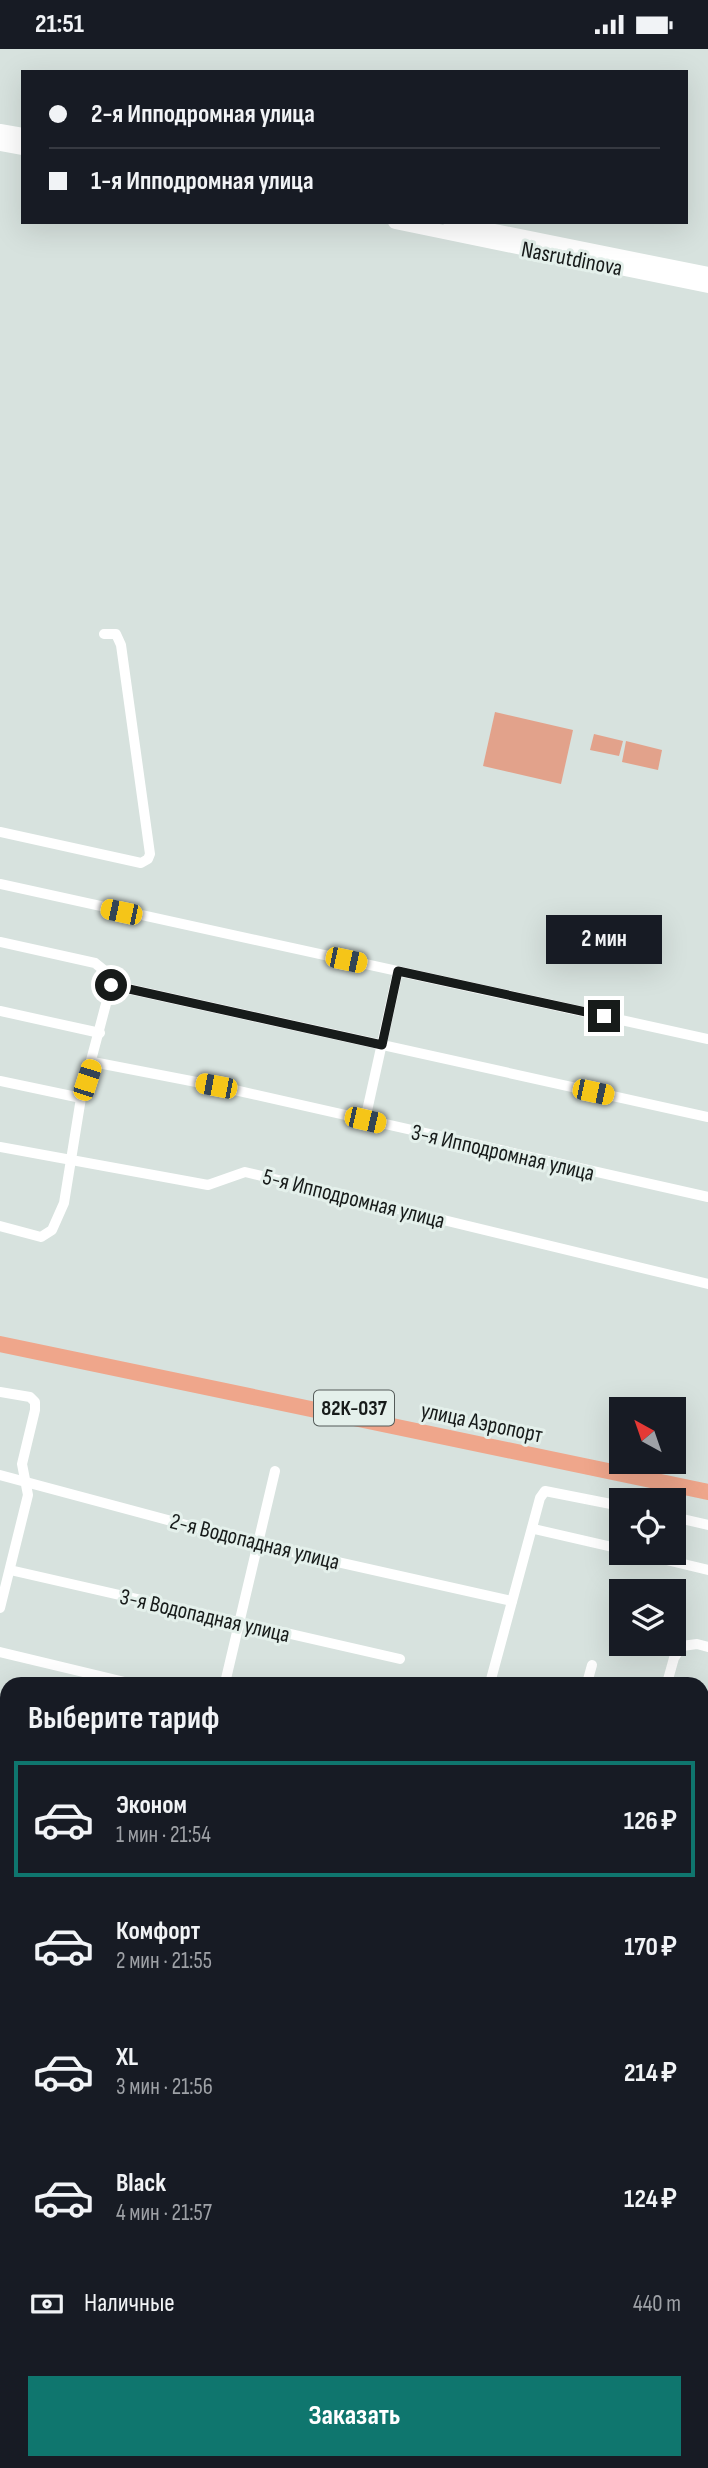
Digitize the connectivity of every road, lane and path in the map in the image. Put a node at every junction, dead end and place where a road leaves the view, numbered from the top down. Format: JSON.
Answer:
{"nodes":[{"id":1,"x":0,"y":131,"type":"edge"},
{"id":2,"x":21,"y":135,"type":"edge"},
{"id":3,"x":0,"y":144,"type":"edge"},
{"id":4,"x":21,"y":148,"type":"edge"},
{"id":5,"x":405,"y":224,"type":"edge"},
{"id":6,"x":460,"y":224,"type":"edge"},
{"id":7,"x":708,"y":274,"type":"edge"},
{"id":8,"x":708,"y":286,"type":"edge"},
{"id":9,"x":104,"y":634,"type":"dead end"},
{"id":10,"x":0,"y":832,"type":"edge"},
{"id":11,"x":0,"y":884,"type":"edge"},
{"id":12,"x":0,"y":942,"type":"edge"},
{"id":13,"x":398,"y":971,"type":"junction"},
{"id":14,"x":111,"y":985,"type":"junction"},
{"id":15,"x":0,"y":1011,"type":"edge"},
{"id":16,"x":100,"y":1033,"type":"junction"},
{"id":17,"x":708,"y":1039,"type":"edge"},
{"id":18,"x":382,"y":1045,"type":"junction"},
{"id":19,"x":93,"y":1062,"type":"junction"},
{"id":20,"x":0,"y":1081,"type":"edge"},
{"id":21,"x":82,"y":1098,"type":"junction"},
{"id":22,"x":708,"y":1117,"type":"edge"},
{"id":23,"x":365,"y":1120,"type":"junction"},
{"id":24,"x":0,"y":1147,"type":"edge"},
{"id":25,"x":69,"y":1160,"type":"junction"},
{"id":26,"x":708,"y":1197,"type":"edge"},
{"id":27,"x":0,"y":1226,"type":"edge"},
{"id":28,"x":708,"y":1284,"type":"edge"},
{"id":29,"x":0,"y":1335,"type":"edge"},
{"id":30,"x":0,"y":1345,"type":"edge"},
{"id":31,"x":0,"y":1392,"type":"edge"},
{"id":32,"x":275,"y":1471,"type":"dead end"},
{"id":33,"x":0,"y":1475,"type":"edge"},
{"id":34,"x":23,"y":1479,"type":"junction"},
{"id":35,"x":708,"y":1482,"type":"edge"},
{"id":36,"x":708,"y":1492,"type":"edge"},
{"id":37,"x":609,"y":1504,"type":"edge"},
{"id":38,"x":686,"y":1520,"type":"edge"},
{"id":39,"x":708,"y":1525,"type":"edge"},
{"id":40,"x":534,"y":1529,"type":"junction"},
{"id":41,"x":257,"y":1544,"type":"junction"},
{"id":42,"x":609,"y":1546,"type":"edge"},
{"id":43,"x":686,"y":1565,"type":"edge"},
{"id":44,"x":10,"y":1570,"type":"junction"},
{"id":45,"x":708,"y":1570,"type":"edge"},
{"id":46,"x":512,"y":1601,"type":"junction"},
{"id":47,"x":0,"y":1608,"type":"edge"},
{"id":48,"x":239,"y":1623,"type":"junction"},
{"id":49,"x":708,"y":1647,"type":"edge"},
{"id":50,"x":0,"y":1652,"type":"edge"},
{"id":51,"x":400,"y":1659,"type":"dead end"},
{"id":52,"x":592,"y":1665,"type":"dead end"},
{"id":53,"x":104,"y":1677,"type":"edge"},
{"id":54,"x":226,"y":1677,"type":"edge"},
{"id":55,"x":492,"y":1677,"type":"edge"},
{"id":56,"x":589,"y":1677,"type":"edge"},
{"id":57,"x":669,"y":1677,"type":"edge"}],
"edges":[{"from":1,"to":2,"type":"main road"},
{"from":3,"to":4,"type":"main road"},
{"from":5,"to":8,"type":"main road","name":"Nasrutdinova"},
{"from":6,"to":7,"type":"main road"},
{"from":9,"to":10,"type":"street"},
{"from":11,"to":13,"type":"street"},
{"from":12,"to":14,"type":"street"},
{"from":13,"to":17,"type":"street"},
{"from":13,"to":18,"type":"street"},
{"from":14,"to":16,"type":"street"},
{"from":14,"to":18,"type":"street"},
{"from":15,"to":16,"type":"street"},
{"from":16,"to":19,"type":"street"},
{"from":18,"to":22,"type":"street"},
{"from":18,"to":23,"type":"street"},
{"from":19,"to":21,"type":"street"},
{"from":19,"to":23,"type":"street","name":"3-я Ипподромная улица"},
{"from":20,"to":21,"type":"street"},
{"from":21,"to":25,"type":"street"},
{"from":23,"to":26,"type":"street","name":"3-я Ипподромная улица"},
{"from":24,"to":25,"type":"street","name":"5-я Ипподромная улица"},
{"from":25,"to":27,"type":"street"},
{"from":25,"to":28,"type":"street","name":"5-я Ипподромная улица"},
{"from":29,"to":35,"type":"main road","name":"улица Аэропорт","number":"82К-037"},
{"from":30,"to":36,"type":"main road","name":"улица Аэропорт"},
{"from":31,"to":34,"type":"street"},
{"from":32,"to":41,"type":"street"},
{"from":33,"to":34,"type":"street","name":"2-я Водопадная улица"},
{"from":34,"to":41,"type":"street","name":"2-я Водопадная улица"},
{"from":34,"to":44,"type":"street"},
{"from":37,"to":40,"type":"street"},
{"from":38,"to":39,"type":"street"},
{"from":40,"to":42,"type":"street"},
{"from":40,"to":46,"type":"street"},
{"from":41,"to":46,"type":"street","name":"2-я Водопадная улица"},
{"from":41,"to":48,"type":"street"},
{"from":43,"to":45,"type":"street"},
{"from":44,"to":47,"type":"street"},
{"from":44,"to":48,"type":"street","name":"3-я Водопадная улица"},
{"from":46,"to":55,"type":"street"},
{"from":48,"to":51,"type":"street","name":"3-я Водопадная улица"},
{"from":48,"to":54,"type":"street"},
{"from":49,"to":57,"type":"street"},
{"from":50,"to":53,"type":"street"},
{"from":52,"to":56,"type":"street"}]}
